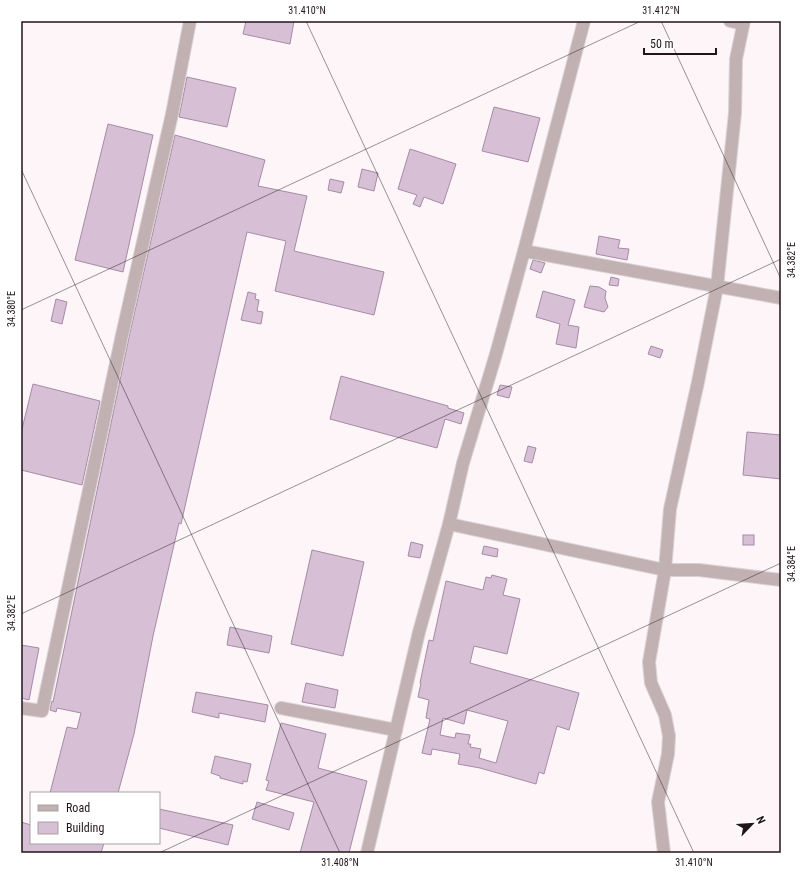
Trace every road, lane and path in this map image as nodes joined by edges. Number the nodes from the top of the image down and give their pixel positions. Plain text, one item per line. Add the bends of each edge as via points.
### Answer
1 (190, 21) edge
2 (584, 21) edge
3 (730, 21) edge
4 (743, 22) edge
5 (524, 251) junction
6 (717, 287) junction
7 (781, 298) edge
8 (449, 524) junction
9 (665, 570) junction
10 (781, 580) edge
11 (21, 708) edge
12 (281, 708) dead end
13 (396, 730) junction
14 (663, 849) edge
15 (367, 853) edge
16 (670, 853) edge

1 - 11 street via 42,711
2 - 5 street
3 - 4 street
4 - 6 street via 736,59 735,113
5 - 6 street
5 - 8 street via 463,463
6 - 7 street
6 - 9 street via 670,509
8 - 9 street
8 - 13 street via 419,632
9 - 10 street via 699,570
9 - 14 street via 649,662 651,683 665,715 669,736 658,802
12 - 13 street
13 - 15 street
14 - 16 street

